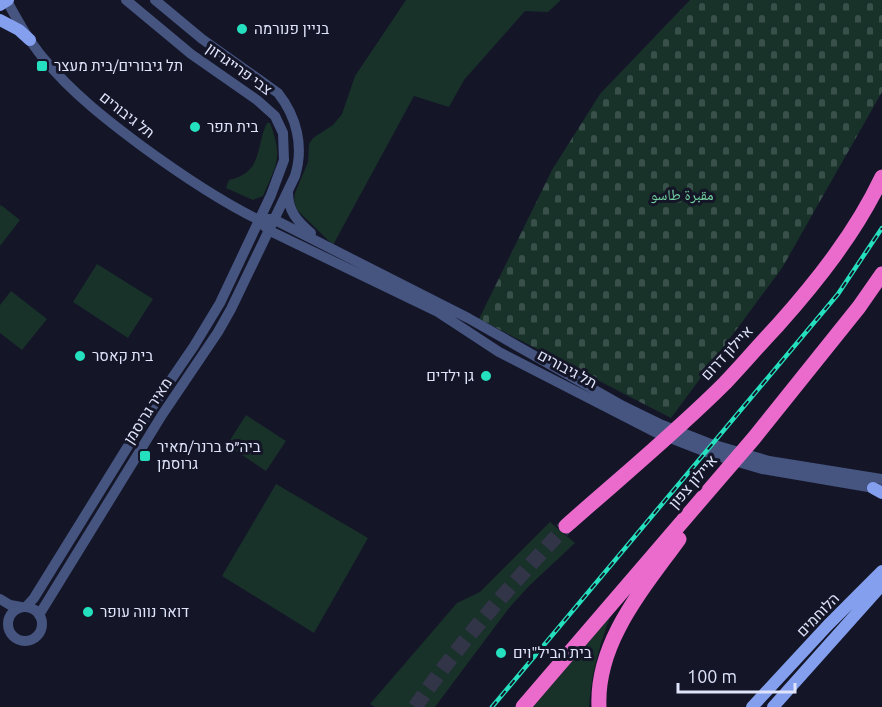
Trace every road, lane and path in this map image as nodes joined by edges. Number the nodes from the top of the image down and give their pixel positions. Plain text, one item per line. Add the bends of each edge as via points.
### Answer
1 (126, 0) edge
2 (155, 0) edge
3 (5, 2) edge
4 (0, 20) edge
5 (30, 40) junction
6 (882, 177) edge
7 (288, 190) junction
8 (273, 219) junction
9 (259, 220) junction
10 (268, 230) junction
11 (337, 250) junction
12 (882, 274) edge
13 (659, 429) junction
14 (740, 454) junction
15 (880, 487) edge
16 (566, 526) tunnel mouth
17 (882, 571) edge
18 (882, 585) edge
19 (0, 599) edge
20 (23, 607) junction
21 (0, 609) edge
22 (39, 615) junction
23 (8, 619) junction
24 (523, 707) edge
25 (599, 707) edge
26 (752, 707) edge
27 (773, 707) edge

1 - 9 street, צבי פרייגרזון via 275,116 283,133 284,160
2 - 7 street, צבי פרייגרזון via 267,84 287,104 299,154
3 - 5 street, תל גיבורים
4 - 5 main road
5 - 9 street, תל גיבורים via 67,84 112,124 184,176
6 - 16 highway, איילון דרום via 841,248 770,334 702,405
7 - 8 street, צבי פרייגרזון
7 - 11 street via 289,207 297,220
8 - 9 street, תל גיבורים
8 - 10 street, מאיר גרוסמן
8 - 11 street, תל גיבורים
9 - 10 street, תל גיבורים
9 - 20 street, מאיר גרוסמן via 208,325 34,598
10 - 13 street, תל גיבורים via 438,312 499,352
10 - 22 street, מאיר גרוסמן via 218,332
11 - 13 street, תל גיבורים via 468,318
12 - 14 highway, איילון צפון
13 - 15 street, תל גיבורים via 714,455
14 - 24 highway, איילון צפון
14 - 25 highway via 624,617 605,665
17 - 26 main road, הלוחמים
18 - 27 main road, הלוחמים
19 - 20 street
20 - 22 street
20 - 23 street
21 - 23 street
22 - 23 street via 39,633 26,640 12,635

